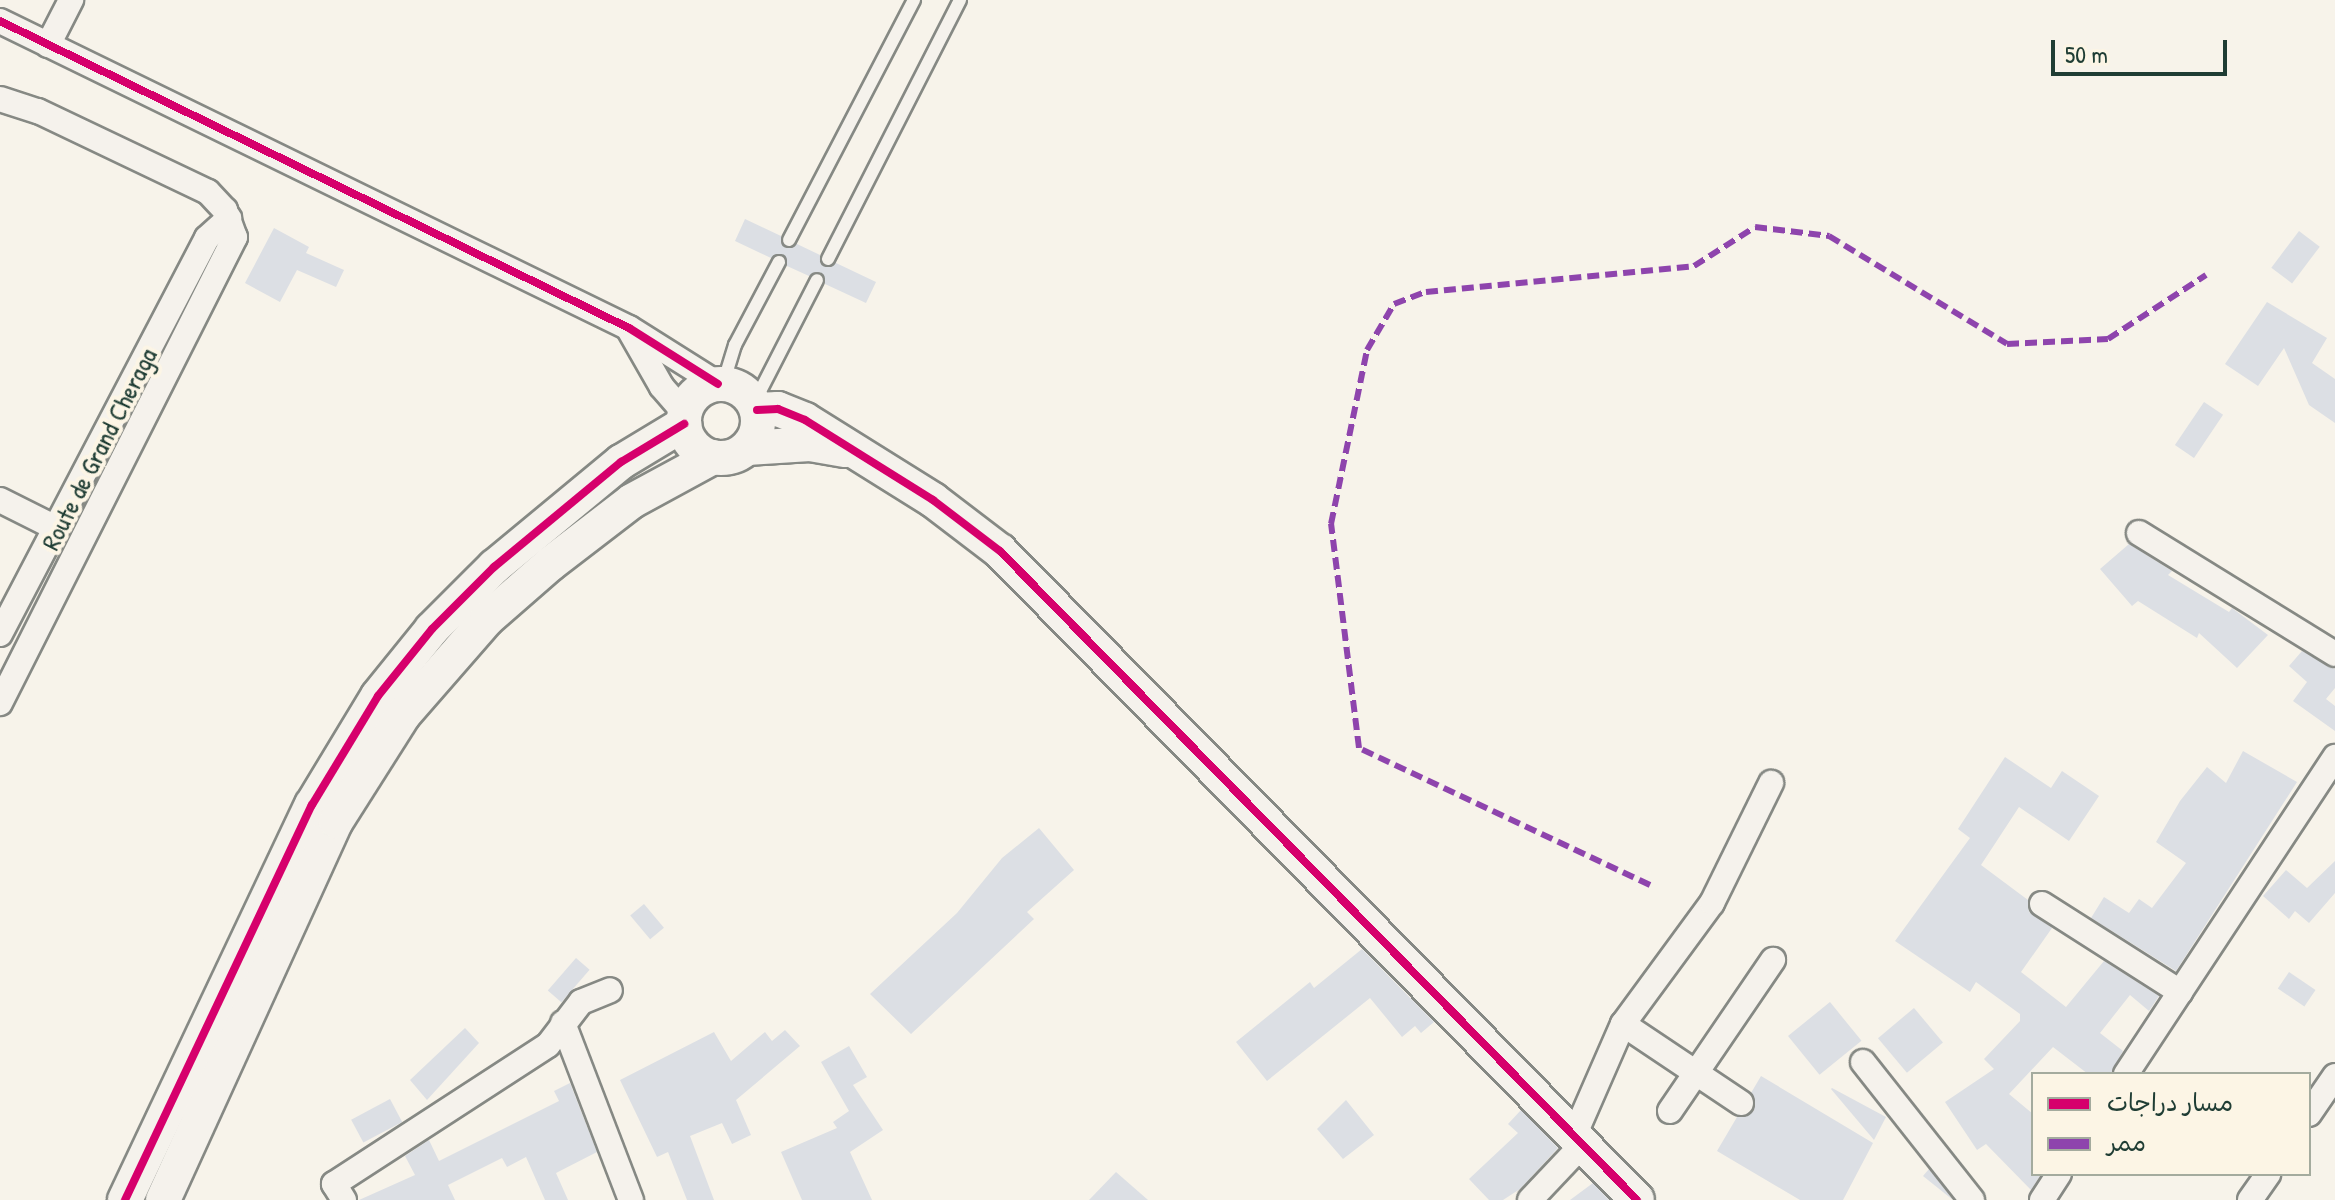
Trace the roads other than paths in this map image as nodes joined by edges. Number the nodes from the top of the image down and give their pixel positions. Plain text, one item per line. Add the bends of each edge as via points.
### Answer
1 (71, 0) edge
2 (914, 0) edge
3 (960, 0) edge
4 (0, 21) edge
5 (48, 45) junction
6 (1, 100) edge
7 (229, 218) junction
8 (789, 240) dead end
9 (828, 259) dead end
10 (779, 262) dead end
11 (817, 280) dead end
12 (629, 328) junction
13 (721, 384) junction
14 (755, 406) junction
15 (684, 418) junction
16 (747, 448) junction
17 (852, 451) junction
18 (713, 457) junction
19 (0, 500) edge
20 (56, 528) junction
21 (2139, 533) dead end
22 (0, 634) edge
23 (2335, 654) edge
24 (0, 703) edge
25 (2335, 757) edge
26 (1771, 783) dead end
27 (2042, 904) dead end
28 (1773, 960) dead end
29 (610, 990) dead end
30 (2180, 992) junction
31 (563, 1023) junction
32 (1623, 1024) junction
33 (1863, 1062) dead end
34 (1694, 1071) junction
35 (2127, 1072) edge
36 (2335, 1076) edge
37 (1741, 1103) dead end
38 (1670, 1111) dead end
39 (2311, 1111) edge
40 (1578, 1141) junction
41 (2058, 1176) edge
42 (2267, 1176) edge
43 (125, 1200) edge
44 (163, 1200) edge
45 (344, 1200) edge
46 (631, 1200) edge
47 (1530, 1200) edge
48 (1637, 1200) edge
49 (1972, 1200) edge
50 (2042, 1200) edge
51 (2250, 1200) edge

1 - 5 street
2 - 8 lane
3 - 9 lane
4 - 5 street
5 - 12 street
6 - 7 street via 208,192
7 - 20 street via 207,238
7 - 24 street, Route de Grand Cheraga via 233,244
10 - 13 lane via 735,345
11 - 14 lane
12 - 13 street
12 - 15 street
13 - 14 street via 745,392
13 - 15 street via 697,393
14 - 16 street via 758,427
14 - 17 street via 799,416
15 - 18 street via 697,449
15 - 43 street via 621,462 494,567 432,629 378,696 312,805
16 - 17 street via 810,444
16 - 18 street via 737,455
17 - 40 street via 933,500 1000,551
18 - 44 street via 632,501 550,564 487,619 404,714 336,821
19 - 20 street
20 - 22 street
21 - 23 street
25 - 30 street
26 - 32 street via 1712,903
27 - 30 street
28 - 34 street
29 - 31 street via 581,1002
30 - 35 street
31 - 45 street via 548,1045 334,1184
31 - 46 street
32 - 34 street
32 - 40 street
33 - 49 street
34 - 37 street
34 - 38 street
36 - 39 street
40 - 47 street
40 - 48 street
41 - 50 street
42 - 51 street

